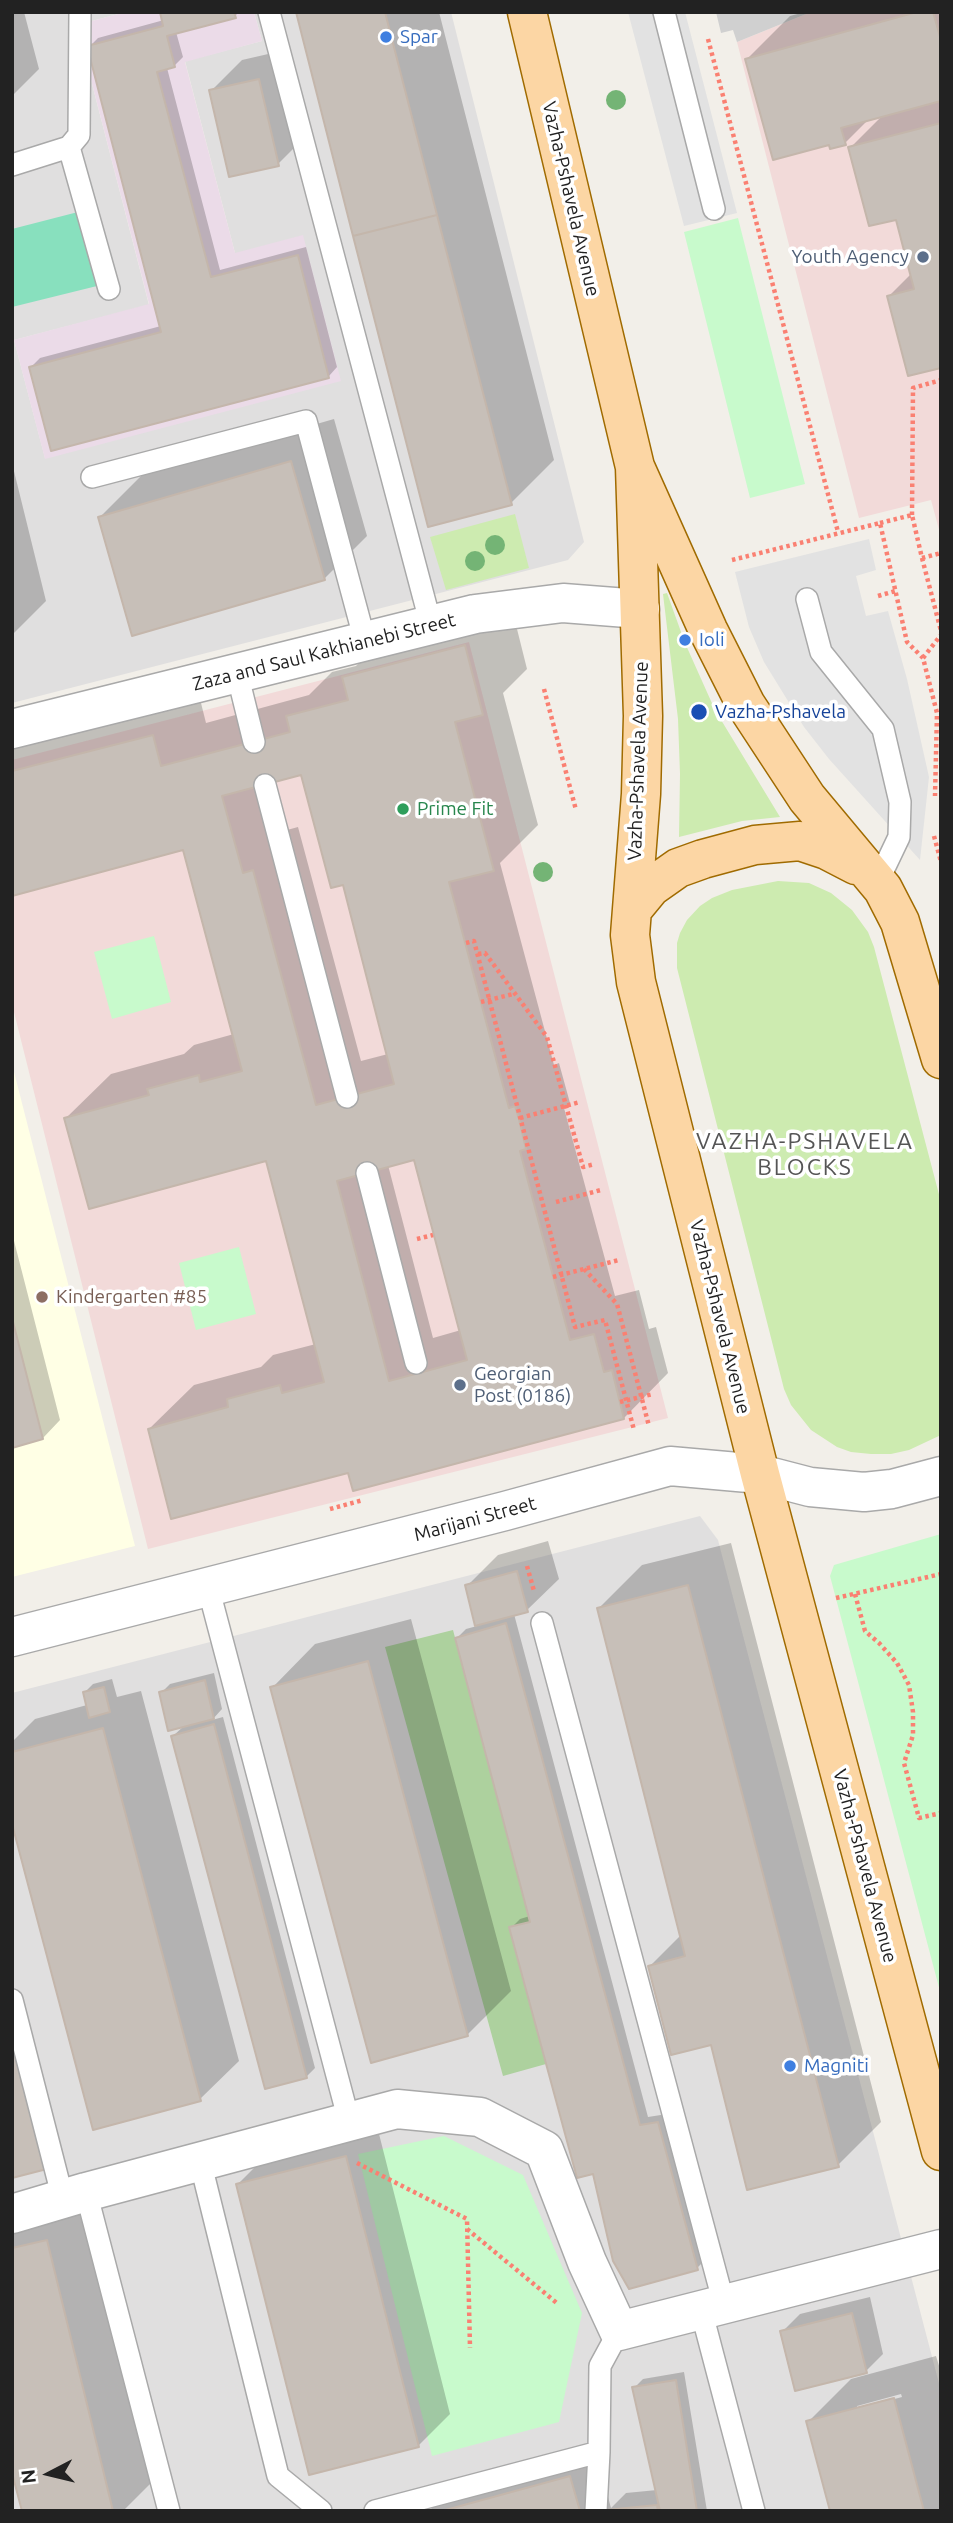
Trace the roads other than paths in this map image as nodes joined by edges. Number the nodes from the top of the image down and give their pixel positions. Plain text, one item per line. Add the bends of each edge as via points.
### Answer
1 (80, 12) edge
2 (269, 12) edge
3 (527, 12) edge
4 (664, 12) edge
5 (69, 148) junction
6 (12, 165) edge
7 (714, 209) dead end
8 (109, 289) dead end
9 (635, 467) junction
10 (92, 477) dead end
11 (807, 599) dead end
12 (640, 609) junction
13 (431, 625) junction
14 (365, 641) junction
15 (237, 673) junction
16 (12, 729) edge
17 (254, 742) dead end
18 (265, 785) dead end
19 (875, 878) junction
20 (632, 910) junction
21 (941, 1059) edge
22 (347, 1097) dead end
23 (367, 1173) dead end
24 (416, 1363) dead end
25 (761, 1474) junction
26 (941, 1476) edge
27 (208, 1587) junction
28 (542, 1623) dead end
29 (12, 1637) edge
30 (12, 2000) edge
31 (349, 2121) junction
32 (941, 2151) edge
33 (200, 2161) junction
34 (75, 2195) junction
35 (12, 2214) edge
36 (941, 2249) edge
37 (713, 2307) junction
38 (620, 2331) junction
39 (599, 2452) junction
40 (169, 2511) edge
41 (321, 2511) edge
42 (375, 2511) edge
43 (596, 2511) edge
44 (754, 2511) edge

1 - 5 lane via 79,135
2 - 13 lane
3 - 9 main road, Vazha-Pshavela Avenue
4 - 7 lane
5 - 6 lane
5 - 8 lane
9 - 12 main road, Vazha-Pshavela Avenue
9 - 19 main road, Vazha-Pshavela Avenue via 746,705 807,798
10 - 14 lane via 306,421
11 - 19 lane via 821,652 883,729 900,802 899,838
12 - 13 street, Zaza and Saul Kakhianebi Street via 564,603 475,614
12 - 20 main road, Vazha-Pshavela Avenue via 641,794
13 - 14 street, Zaza and Saul Kakhianebi Street
14 - 15 street, Zaza and Saul Kakhianebi Street
15 - 16 street, Zaza and Saul Kakhianebi Street
15 - 17 lane
18 - 22 lane
19 - 20 main road via 812,844 772,842 678,868 651,887
19 - 21 main road, Vazha-Pshavela Avenue via 900,922
20 - 25 main road, Vazha-Pshavela Avenue via 630,935 643,1016
23 - 24 lane
25 - 26 street, Marijani Street via 810,1487 864,1492
25 - 27 street, Marijani Street via 670,1466
25 - 32 main road, Vazha-Pshavela Avenue
27 - 29 street, Marijani Street
27 - 31 lane
28 - 37 lane
30 - 34 lane
31 - 33 street
31 - 38 street via 397,2109 480,2118 544,2150 587,2262
33 - 34 street
33 - 41 lane via 278,2476
34 - 35 street
34 - 40 lane
36 - 37 street
37 - 38 street
37 - 44 lane
38 - 39 lane via 600,2366
39 - 42 lane
39 - 43 lane

